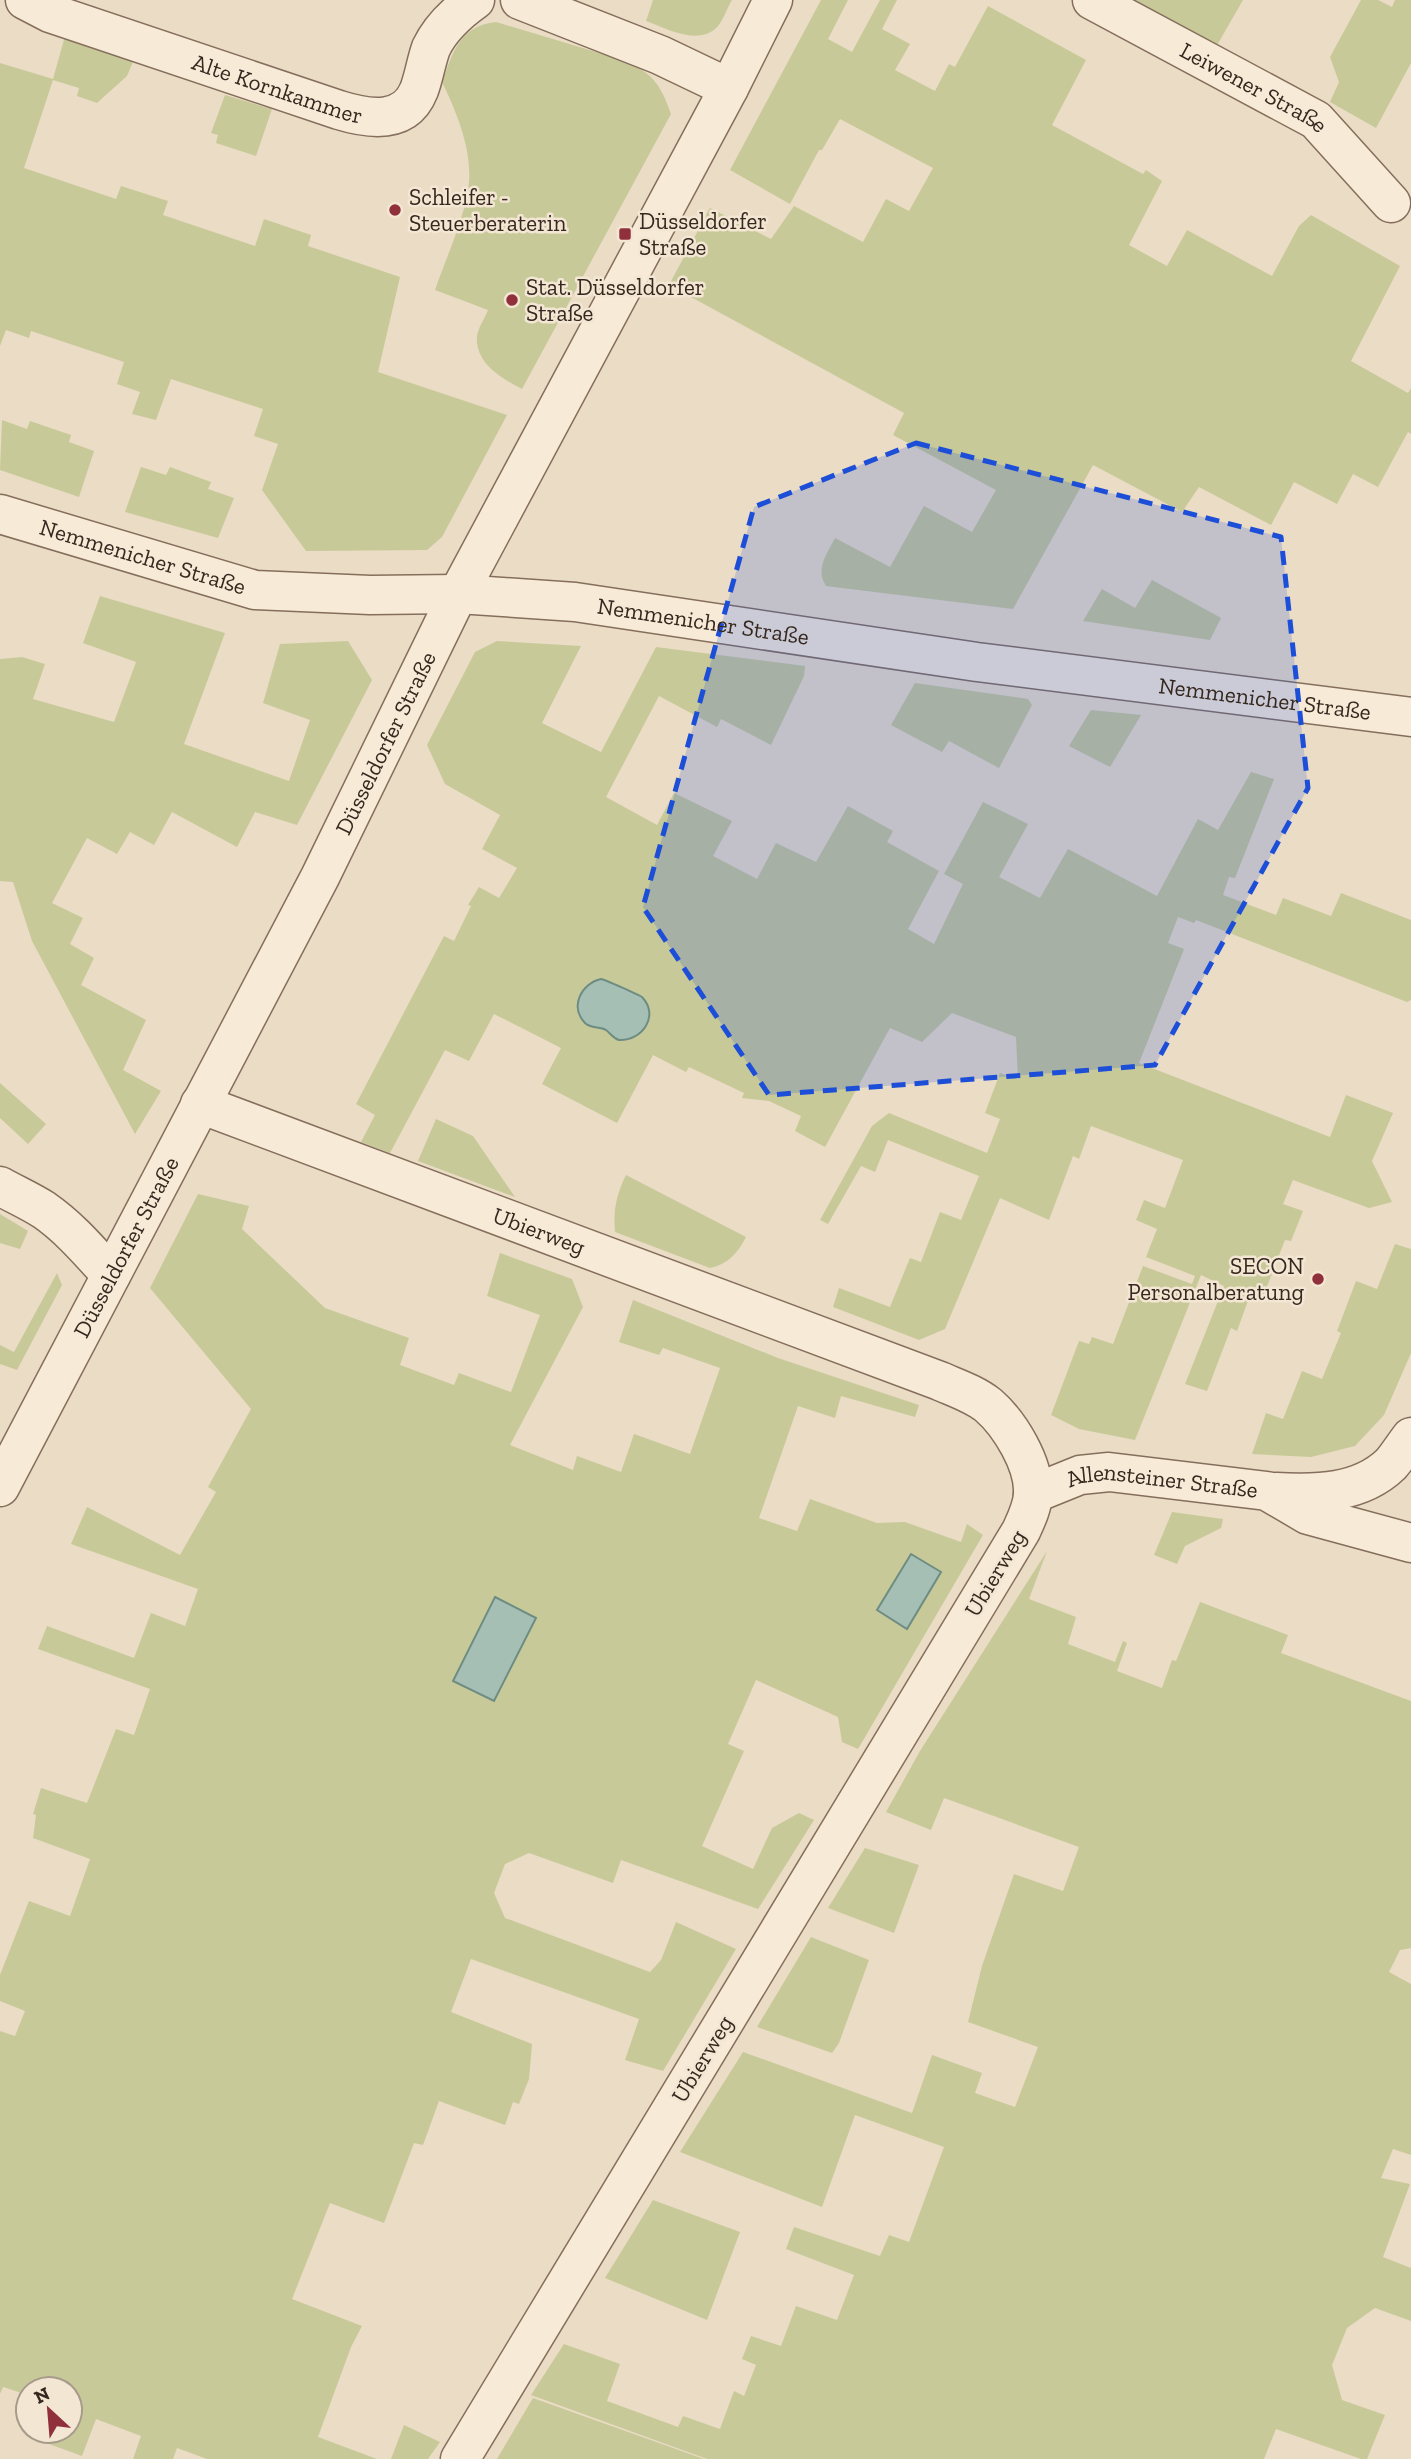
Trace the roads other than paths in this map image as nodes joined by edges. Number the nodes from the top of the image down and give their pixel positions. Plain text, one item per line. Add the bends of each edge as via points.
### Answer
1 (25, 0) edge
2 (475, 0) edge
3 (520, 0) edge
4 (773, 0) edge
5 (1093, 0) edge
6 (729, 88) junction
7 (1391, 203) dead end
8 (0, 514) edge
9 (458, 594) junction
10 (1411, 718) edge
11 (200, 1104) junction
12 (0, 1186) edge
13 (111, 1275) junction
14 (1411, 1437) edge
15 (0, 1487) edge
16 (1266, 1491) junction
17 (1033, 1494) junction
18 (1411, 1543) edge
19 (460, 2459) edge

1 - 2 street, Alte Kornkammer via 76,22 373,118 397,114 414,101 439,35
3 - 6 street via 660,55
4 - 6 street, Düsseldorfer Straße
5 - 7 street, Leiwener Straße via 1316,120
6 - 9 street, Düsseldorfer Straße
8 - 9 street, Nemmenicher Straße via 255,590
9 - 10 street, Nemmenicher Straße via 575,602 977,662
9 - 11 street, Düsseldorfer Straße via 320,877
11 - 13 street, Düsseldorfer Straße
11 - 17 street, Ubierweg via 967,1393 988,1406 1014,1436
12 - 13 street via 43,1209
13 - 15 street, Düsseldorfer Straße
14 - 16 street via 1390,1464 1367,1481 1336,1492
16 - 17 street, Allensteiner Straße via 1109,1472 1080,1475
16 - 18 street, Allensteiner Straße via 1308,1515
17 - 19 street, Ubierweg via 1021,1531

